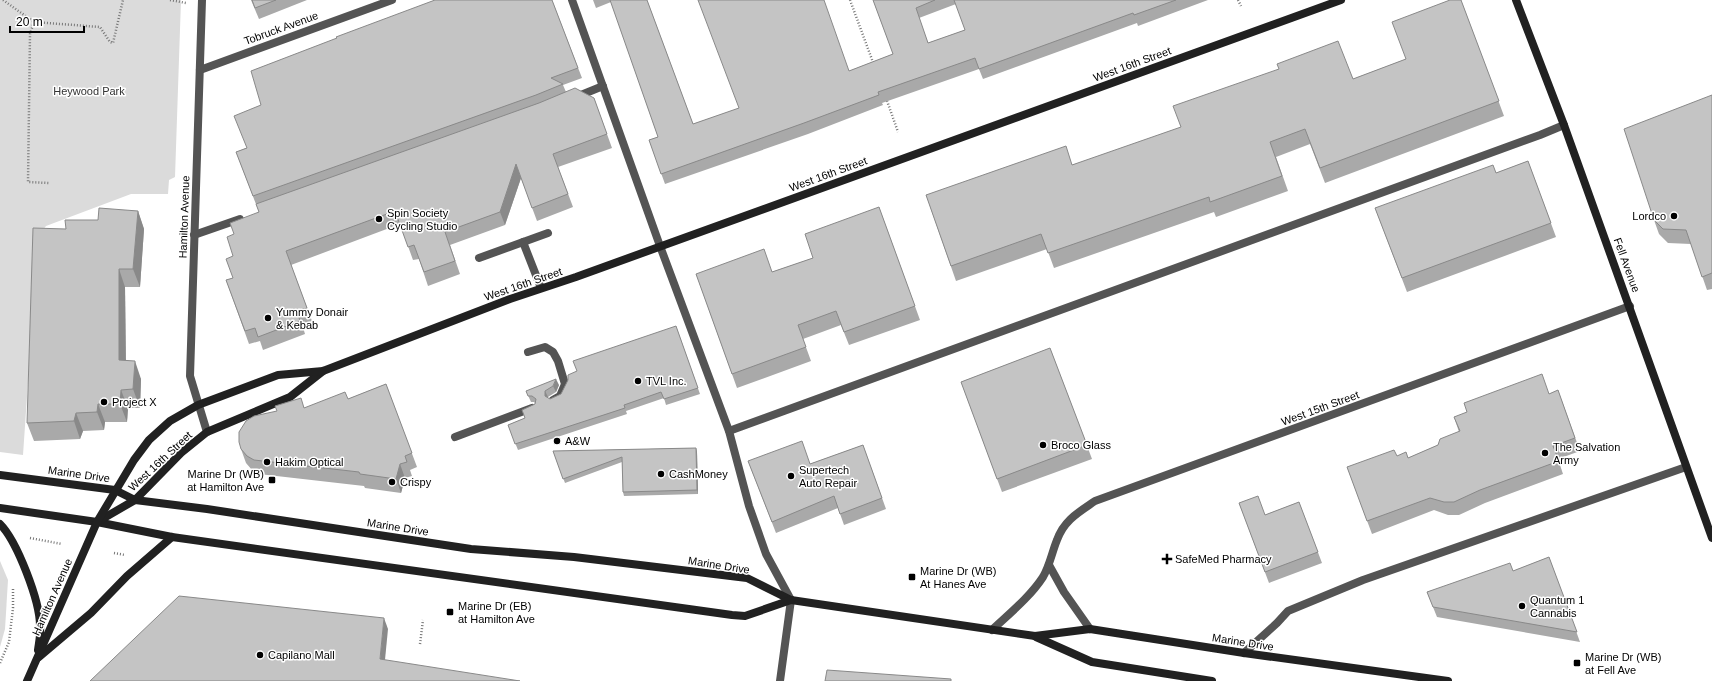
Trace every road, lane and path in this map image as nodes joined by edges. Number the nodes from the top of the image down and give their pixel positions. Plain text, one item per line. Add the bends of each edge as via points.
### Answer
1 (2, 0) edge
2 (123, 0) edge
3 (202, 0) edge
4 (392, 0) edge
5 (572, 0) edge
6 (850, 0) edge
7 (1238, 0) edge
8 (1341, 0) edge
9 (1516, 0) edge
10 (1241, 6) dead end
11 (34, 22) junction
12 (200, 70) junction
13 (876, 70) edge
14 (603, 86) junction
15 (884, 92) edge
16 (569, 100) edge
17 (1564, 125) junction
18 (898, 132) dead end
19 (49, 183) dead end
20 (247, 217) edge
21 (548, 233) dead end
22 (194, 235) junction
23 (523, 242) junction
24 (660, 246) junction
25 (479, 258) dead end
26 (541, 288) junction
27 (1630, 306) junction
28 (528, 352) dead end
29 (323, 370) junction
30 (552, 400) edge
31 (198, 405) junction
32 (533, 407) edge
33 (729, 431) junction
34 (207, 432) junction
35 (455, 437) dead end
36 (1686, 467) junction
37 (0, 475) edge
38 (115, 490) junction
39 (135, 500) junction
40 (0, 508) edge
41 (97, 522) junction
42 (0, 524) edge
43 (23, 537) dead end
44 (172, 537) junction
45 (1712, 538) edge
46 (62, 544) dead end
47 (1049, 565) junction
48 (14, 582) dead end
49 (791, 600) junction
50 (423, 620) dead end
51 (1090, 629) junction
52 (992, 630) junction
53 (1035, 636) junction
54 (420, 644) dead end
55 (1244, 653) junction
56 (37, 659) junction
57 (0, 663) edge
58 (27, 681) edge
59 (780, 681) edge
60 (1212, 681) edge
61 (1448, 681) edge

1 - 11 path
2 - 11 path via 113,43 100,28
3 - 12 street, Hamilton Avenue
4 - 12 street, Tobruck Avenue
5 - 14 street
6 - 13 path
7 - 10 path
8 - 24 main road, West 16th Street
9 - 17 main road, Fell Avenue
11 - 19 path via 30,34 28,182
12 - 22 street, Hamilton Avenue
14 - 16 street
14 - 24 street
15 - 18 path
17 - 27 main road, Fell Avenue
17 - 33 street
20 - 22 street
21 - 23 street
22 - 31 street, Hamilton Avenue via 190,376
23 - 25 street
23 - 26 street
24 - 26 main road, West 16th Street
24 - 33 street
26 - 29 main road, West 16th Street
27 - 36 main road, Fell Avenue
27 - 47 street, West 15th Street via 1095,501 1072,517 1057,538
28 - 30 street via 545,347 553,352 558,361 565,384 560,396
29 - 31 main road, West 16th Street via 278,375
29 - 34 main road, West 16th Street via 290,397
31 - 34 street, Hamilton Avenue
31 - 38 main road, West 16th Street via 170,421 149,440
32 - 35 street
33 - 49 street via 749,506 766,554
34 - 39 main road, West 16th Street via 181,453
36 - 45 main road, Fell Avenue
36 - 55 street via 1363,580 1288,611
37 - 38 main road, Marine Drive
38 - 39 main road, Marine Drive
38 - 41 main road, West 16th Street
39 - 41 main road, West 16th Street
39 - 49 main road, Marine Drive via 471,549 574,557 746,578
40 - 41 main road, Marine Drive
41 - 44 main road, Marine Drive
41 - 56 main road, Hamilton Avenue
42 - 56 main road via 16,549 31,584 40,625
43 - 46 path
44 - 49 main road, Marine Drive via 732,615 745,616
44 - 56 main road via 127,576 91,613
47 - 51 street
47 - 52 street, West 15th Street via 1034,588
48 - 57 path via 9,642
49 - 52 main road, Marine Drive
49 - 59 street
50 - 54 path
51 - 53 main road, Marine Drive
51 - 55 main road, Marine Drive
52 - 53 main road, Marine Drive
53 - 60 main road, Marine Drive via 1092,662
55 - 61 main road, Marine Drive
56 - 58 main road, Hamilton Avenue

